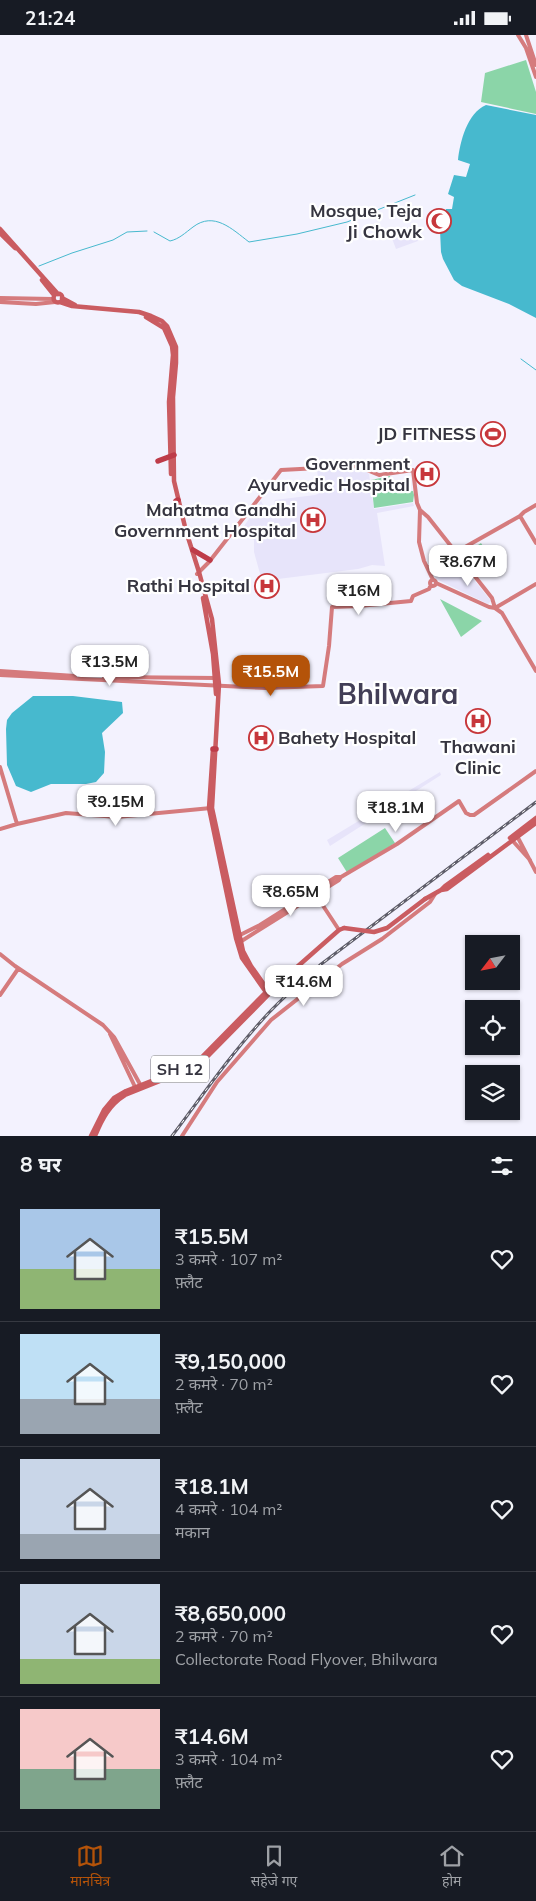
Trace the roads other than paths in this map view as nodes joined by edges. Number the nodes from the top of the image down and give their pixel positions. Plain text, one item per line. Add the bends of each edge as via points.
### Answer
1 (518, 35) edge
2 (526, 35) edge
3 (536, 65) edge
4 (536, 77) edge
5 (0, 229) edge
6 (0, 233) edge
7 (16, 248) junction
8 (0, 298) edge
9 (57, 298) junction
10 (0, 303) edge
11 (172, 455) junction
12 (158, 461) dead end
13 (177, 501) junction
14 (536, 505) edge
15 (420, 510) junction
16 (520, 516) junction
17 (536, 543) edge
18 (192, 550) junction
19 (455, 552) junction
20 (210, 560) junction
21 (428, 568) junction
22 (198, 573) junction
23 (433, 583) junction
24 (536, 584) edge
25 (495, 608) junction
26 (536, 671) edge
27 (0, 673) edge
28 (217, 678) junction
29 (218, 684) junction
30 (0, 767) edge
31 (536, 771) edge
32 (210, 808) junction
33 (536, 818) edge
34 (536, 823) edge
35 (17, 824) junction
36 (0, 829) edge
37 (517, 835) junction
38 (511, 839) junction
39 (530, 860) junction
40 (536, 872) edge
41 (341, 877) junction
42 (435, 894) junction
43 (316, 895) junction
44 (339, 930) junction
45 (239, 939) junction
46 (0, 954) edge
47 (18, 969) junction
48 (270, 991) junction
49 (0, 995) edge
50 (138, 1087) junction
51 (91, 1136) edge
52 (95, 1136) edge
53 (182, 1136) edge

1 - 4 street
2 - 3 street
5 - 7 main road
6 - 7 main road
7 - 9 main road
8 - 9 street
9 - 10 street via 36,304
9 - 11 main road via 75,305 142,313 162,321 176,347
11 - 12 highway
11 - 13 main road
13 - 18 main road
13 - 22 main road via 184,534
14 - 16 street
15 - 19 street
15 - 20 street via 413,470 379,475 356,466 281,470
15 - 21 street via 419,542
16 - 17 street
16 - 19 street
18 - 20 highway
18 - 22 main road
19 - 21 street
19 - 25 street via 492,598
20 - 22 street
21 - 23 street
22 - 28 main road via 212,619
23 - 25 street
23 - 29 street via 429,589 413,596 411,601 332,607 323,686 266,688
24 - 25 street
25 - 26 street via 502,613
27 - 28 street
27 - 29 street
28 - 29 main road
29 - 32 main road
30 - 35 street
31 - 41 street via 474,815 466,813 459,801 397,844
32 - 35 street via 117,817 66,813
32 - 45 main road
33 - 37 main road
34 - 37 main road
35 - 36 street
37 - 38 main road
37 - 39 street
38 - 39 street
38 - 42 main road via 447,889
39 - 40 street
41 - 43 street
41 - 45 street via 336,877
42 - 44 main road, bridge via 380,931
42 - 53 street via 430,902 382,939 342,964 272,1019 217,1082
43 - 44 street
43 - 45 street
44 - 48 main road
45 - 48 main road via 246,958
46 - 47 street
47 - 49 street
47 - 50 street via 103,1025 110,1032
48 - 50 main road, SH 12 via 204,1060 186,1071
50 - 51 main road, SH 12 via 110,1101
50 - 52 main road, SH 12 via 111,1106

